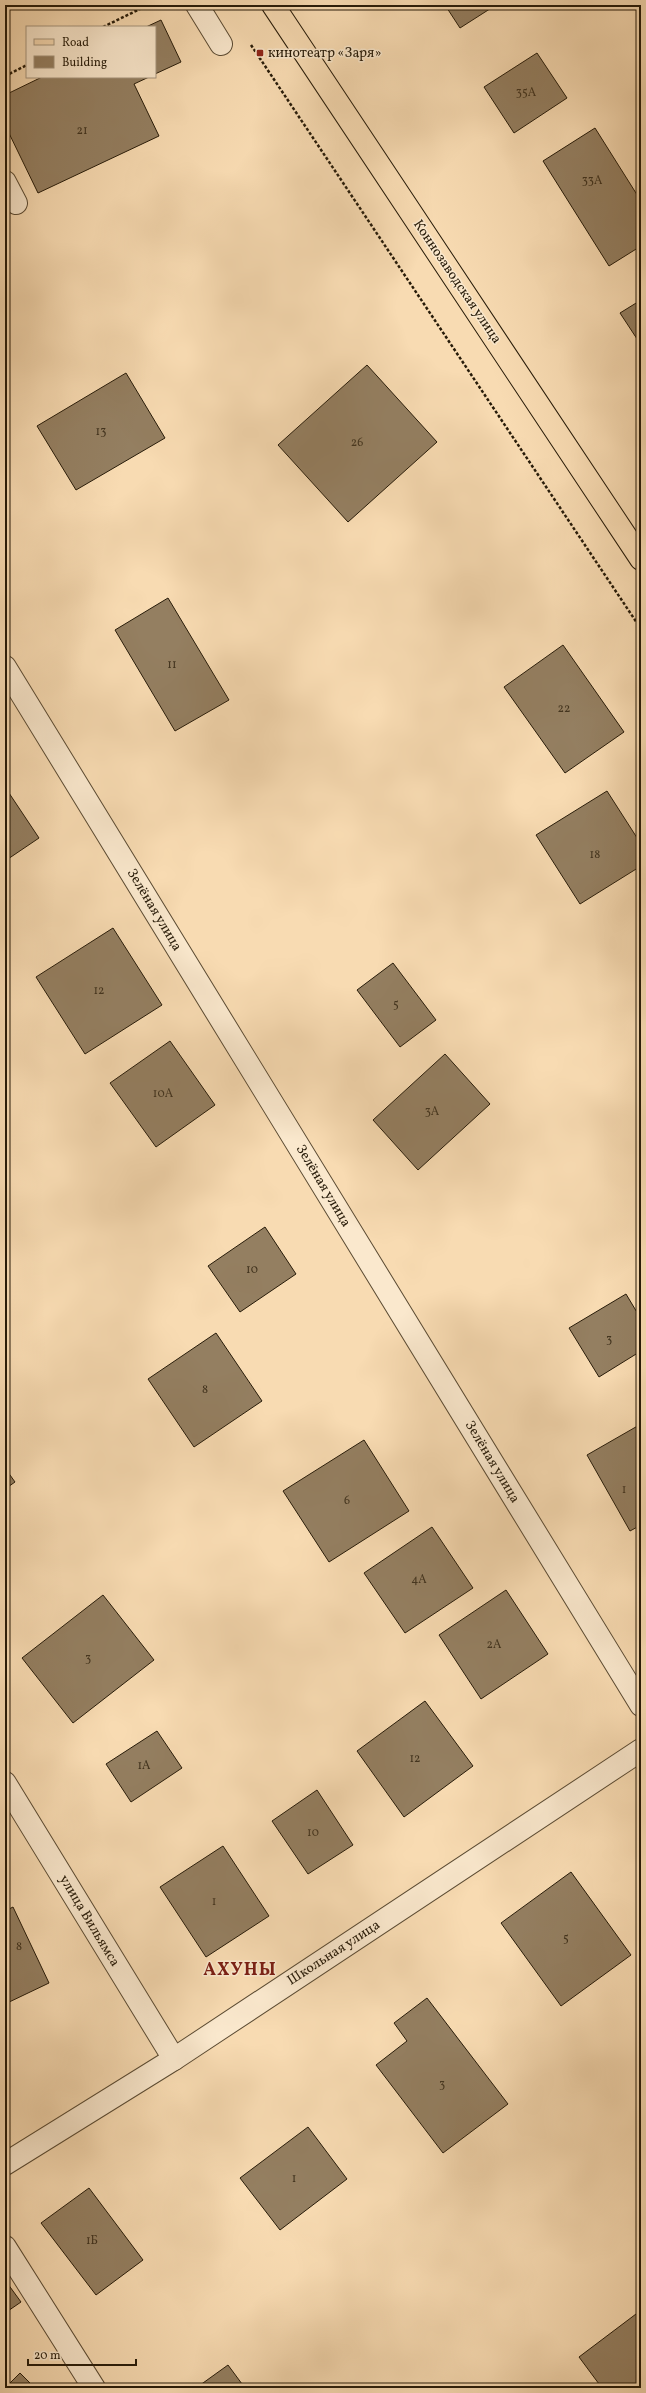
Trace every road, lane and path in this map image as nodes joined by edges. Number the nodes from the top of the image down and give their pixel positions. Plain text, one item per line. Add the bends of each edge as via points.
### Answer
1 (148, 5) edge
2 (197, 5) edge
3 (273, 5) edge
4 (105, 26) edge
5 (246, 38) dead end
6 (221, 44) dead end
7 (26, 66) edge
8 (5, 76) edge
9 (5, 182) edge
10 (16, 203) dead end
11 (641, 559) edge
12 (641, 629) edge
13 (5, 667) edge
14 (641, 1705) edge
15 (641, 1750) edge
16 (5, 1782) edge
17 (174, 2059) junction
18 (5, 2164) edge
19 (5, 2247) edge
20 (94, 2388) edge

1 - 4 path
2 - 6 street
3 - 11 main road, Коннозаводская улица
5 - 12 path
7 - 8 path
9 - 10 street
13 - 14 street, Зелёная улица
15 - 17 street, Школьная улица
16 - 17 street, улица Вильямса
17 - 18 street, Школьная улица
19 - 20 street

